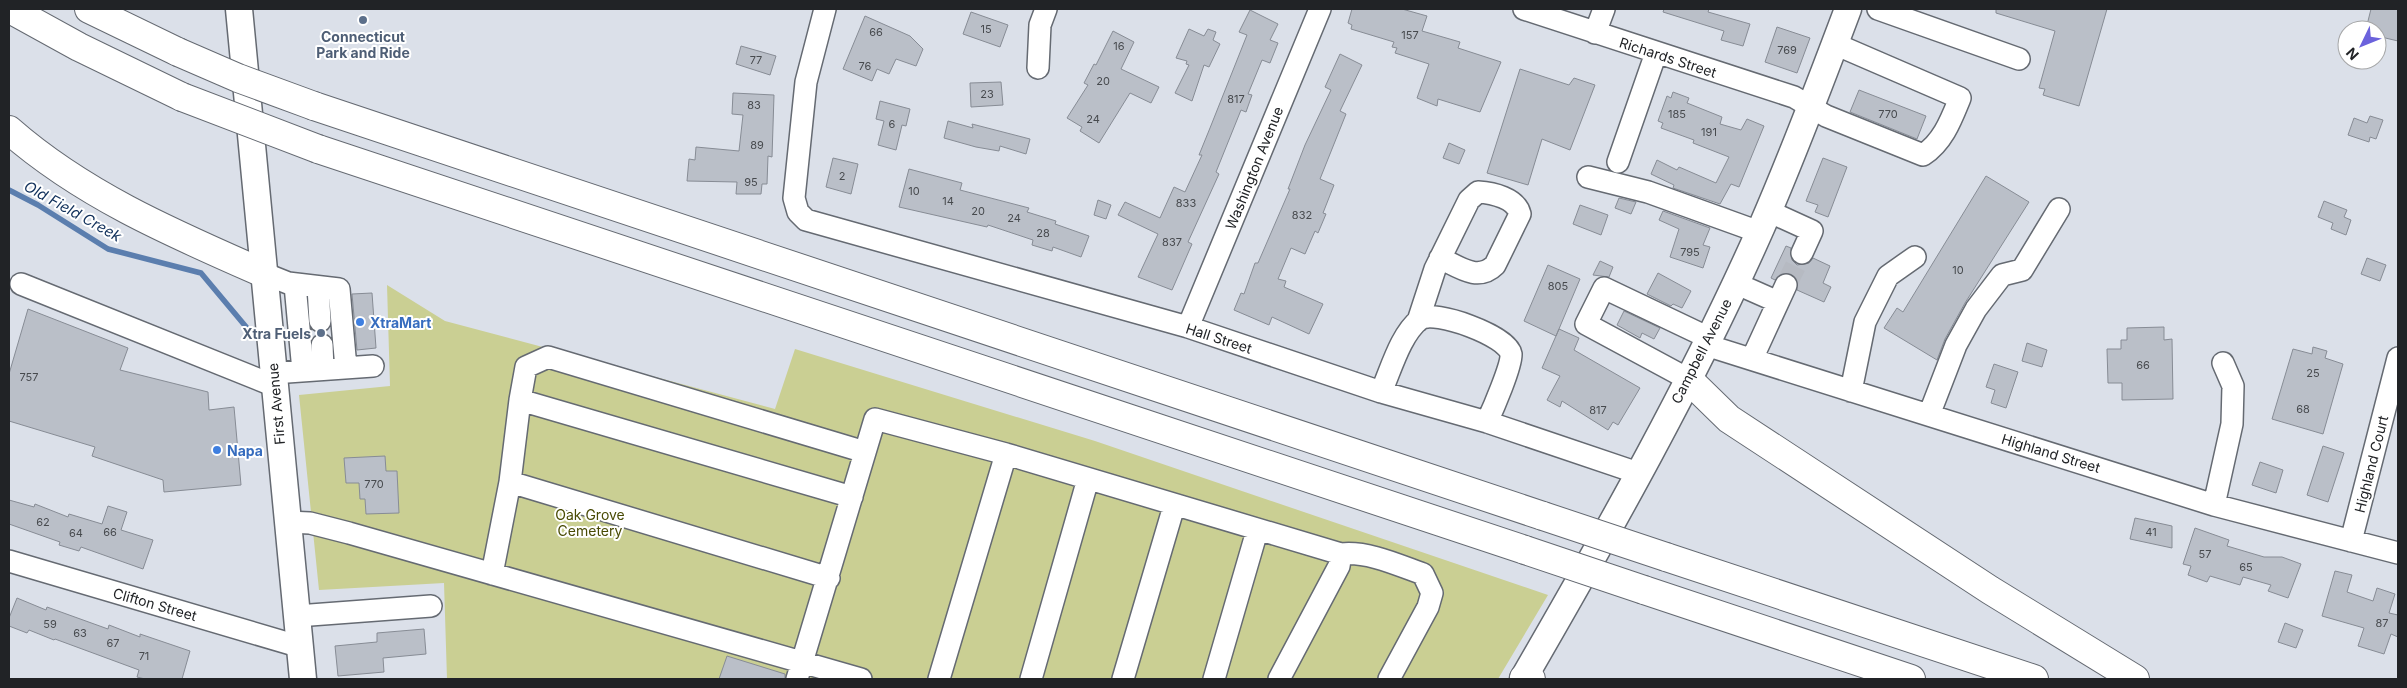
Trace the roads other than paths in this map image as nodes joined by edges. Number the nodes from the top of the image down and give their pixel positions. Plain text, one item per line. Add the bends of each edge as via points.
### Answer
1 (10, 9) edge
2 (89, 9) edge
3 (239, 9) edge
4 (825, 9) edge
5 (1046, 9) edge
6 (1320, 9) edge
7 (1524, 9) edge
8 (1604, 9) edge
9 (1848, 9) edge
10 (1878, 9) edge
11 (1595, 33) junction
12 (1835, 44) junction
13 (1656, 53) junction
14 (2020, 60) dead end
15 (1038, 68) dead end
16 (1811, 106) junction
17 (9, 130) edge
18 (1618, 162) dead end
19 (1588, 177) dead end
20 (2059, 209) dead end
21 (1763, 222) junction
22 (1802, 253) tunnel mouth
23 (1916, 257) dead end
24 (1440, 258) dead end
25 (263, 273) junction
26 (1735, 283) junction
27 (21, 284) dead end
28 (295, 284) junction
29 (318, 287) junction
30 (320, 321) dead end
31 (1418, 321) junction
32 (1188, 327) junction
33 (1707, 342) junction
34 (322, 345) dead end
35 (2398, 358) edge
36 (1752, 359) junction
37 (2224, 363) dead end
38 (373, 366) dead end
39 (346, 368) junction
40 (313, 370) junction
41 (274, 379) junction
42 (1688, 379) junction
43 (1851, 390) junction
44 (1381, 392) junction
45 (520, 400) junction
46 (1929, 415) junction
47 (1488, 422) junction
48 (865, 452) junction
49 (1006, 454) junction
50 (1638, 473) junction
51 (1088, 479) junction
52 (510, 482) junction
53 (852, 497) junction
54 (2214, 505) junction
55 (1174, 506) junction
56 (287, 522) junction
57 (1258, 530) junction
58 (2351, 541) junction
59 (2398, 553) edge
60 (1341, 554) junction
61 (9, 561) edge
62 (492, 574) junction
63 (829, 578) junction
64 (431, 606) dead end
65 (297, 616) junction
66 (301, 647) junction
67 (800, 671) edge
68 (303, 679) edge
69 (861, 679) edge
70 (940, 679) edge
71 (1031, 679) edge
72 (1123, 679) edge
73 (1214, 679) edge
74 (1278, 679) edge
75 (1389, 679) edge
76 (1526, 679) edge
77 (1911, 679) edge
78 (2034, 679) edge
79 (2135, 679) edge

1 - 77 highway, bridge via 182,97 247,124
2 - 78 highway, bridge via 238,78 314,106
3 - 25 main road, First Avenue
4 - 32 street, Hall Street via 806,82 794,198 798,212 814,223
5 - 15 street via 1040,25
6 - 32 street, Washington Avenue
7 - 11 street, Richards Street
8 - 11 street
9 - 12 main road, Campbell Avenue
10 - 14 street
11 - 13 street, Richards Street
12 - 16 main road, Campbell Avenue
12 - 16 street, Richards Street via 1960,98 1946,131 1933,148 1922,155 1826,116
13 - 16 street, Richards Street
13 - 18 street
16 - 21 main road, Campbell Avenue
17 - 25 highway via 65,174 94,191 150,222
19 - 21 street
20 - 46 street via 2022,270 2002,275 1976,309 1956,345
21 - 22 street via 1812,231
21 - 26 main road, Campbell Avenue
23 - 43 street via 1888,276 1865,322
24 - 31 street
25 - 28 street
25 - 41 main road, First Avenue
26 - 33 main road, Campbell Avenue
26 - 36 street via 1782,294
27 - 41 street
28 - 29 street
28 - 40 street
29 - 30 street
29 - 39 street via 339,289
31 - 44 street via 1404,340
31 - 47 street via 1438,316 1486,333 1509,348 1510,362
32 - 44 street, Hall Street
33 - 36 street, Highland Street
33 - 42 main road, Campbell Avenue
33 - 42 street, Highland Street via 1604,288 1586,324
34 - 40 street
35 - 58 street, Highland Court
36 - 43 street, Highland Street
37 - 54 street via 2234,386 2232,424
38 - 39 street
39 - 40 street
40 - 41 street
41 - 56 main road, First Avenue
42 - 50 main road, Campbell Avenue
42 - 79 highway via 1729,419 1990,590
43 - 46 street, Highland Street
44 - 47 street, Hall Street
45 - 48 street via 526,367 548,357
45 - 52 street
45 - 53 street
46 - 54 street, Highland Street
47 - 50 street, Hall Street
48 - 49 street via 876,420
48 - 53 street
49 - 51 street
49 - 70 street
50 - 76 main road, Campbell Avenue
51 - 55 street
51 - 71 street
52 - 62 street
52 - 63 street
53 - 63 street
54 - 58 street, Highland Street
55 - 57 street
55 - 72 street
56 - 62 street via 310,523 342,531
56 - 65 main road, First Avenue
57 - 60 street
57 - 73 street
58 - 59 street, Highland Street
60 - 74 street via 1339,566
60 - 75 street via 1382,560 1423,574 1432,593 1428,607
61 - 66 street, Clifton Street
62 - 67 street
63 - 67 street
64 - 65 street
65 - 66 main road, First Avenue
66 - 68 main road, First Avenue
67 - 69 street

